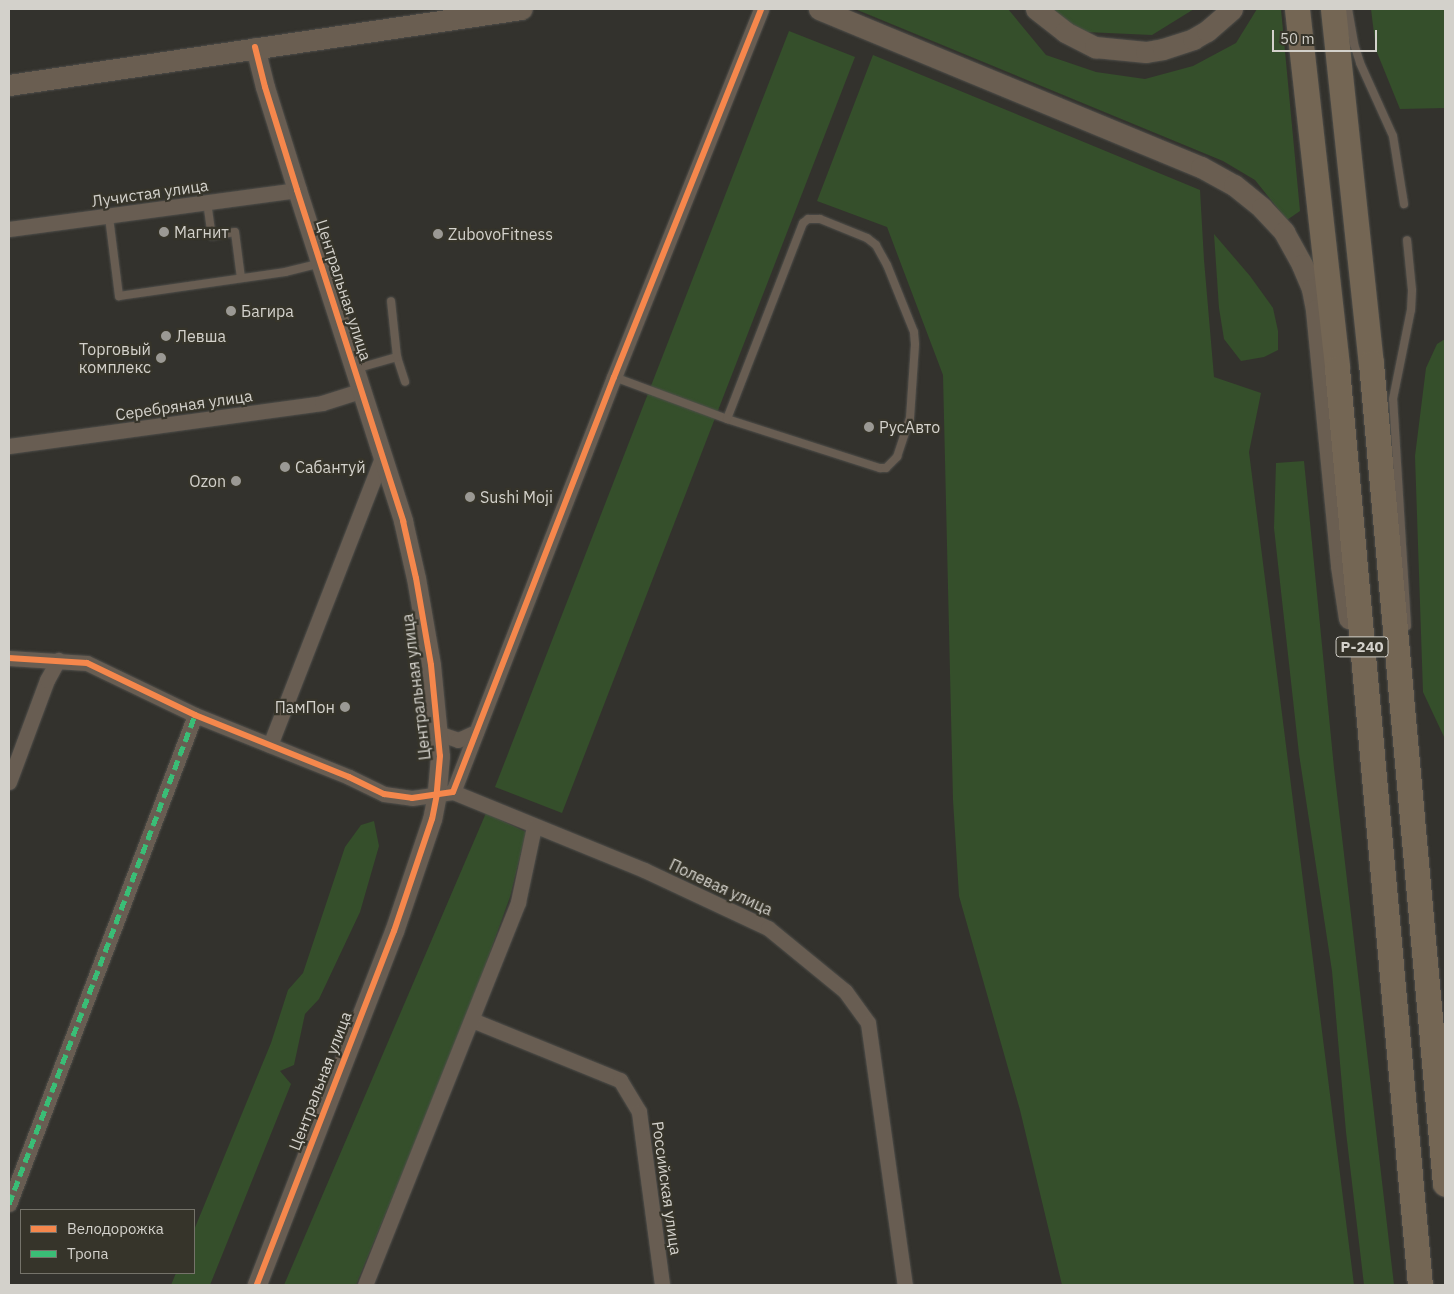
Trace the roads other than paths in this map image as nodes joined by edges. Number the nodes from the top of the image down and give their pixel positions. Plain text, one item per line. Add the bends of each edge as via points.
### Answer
1 (521, 9) edge
2 (762, 9) edge
3 (818, 9) edge
4 (1036, 9) edge
5 (1232, 9) edge
6 (1298, 9) edge
7 (1333, 9) edge
8 (1348, 9) edge
9 (255, 47) junction
10 (9, 85) edge
11 (297, 190) junction
12 (207, 202) junction
13 (1404, 204) dead end
14 (109, 217) junction
15 (9, 229) edge
16 (1407, 240) dead end
17 (320, 263) junction
18 (241, 278) junction
19 (391, 301) dead end
20 (397, 357) junction
21 (355, 369) junction
22 (614, 377) junction
23 (405, 382) dead end
24 (362, 390) junction
25 (728, 419) junction
26 (9, 446) edge
27 (383, 455) junction
28 (1407, 634) dead end
29 (9, 658) edge
30 (58, 660) junction
31 (1407, 664) dead end
32 (195, 715) junction
33 (476, 732) junction
34 (438, 733) junction
35 (270, 745) junction
36 (1372, 751) junction
37 (1409, 781) junction
38 (9, 782) edge
39 (445, 793) junction
40 (534, 827) junction
41 (472, 1020) junction
42 (1445, 1184) edge
43 (9, 1204) edge
44 (257, 1285) edge
45 (365, 1285) edge
46 (662, 1285) edge
47 (905, 1285) edge
48 (1420, 1285) edge

1 - 9 main road
2 - 22 street
3 - 36 main road via 1201,167 1234,185 1284,232 1312,289 1316,310 1340,566
4 - 5 main road via 1065,32 1095,47 1146,52 1192,39 1207,31
6 - 36 highway, Р-240 via 1337,368
7 - 37 highway, Р-240 via 1371,363
8 - 13 lane via 1357,53 1393,136
9 - 10 main road
9 - 11 street, Центральная улица
11 - 12 street, Лучистая улица
11 - 17 street, Центральная улица
12 - 14 street, Лучистая улица
12 - 18 lane via 212,236 236,232
14 - 15 street, Лучистая улица
14 - 18 lane via 119,296
16 - 28 lane via 1411,310 1393,399
17 - 18 lane
17 - 21 street, Центральная улица
19 - 20 lane
20 - 21 lane
20 - 23 lane
21 - 24 street, Центральная улица
22 - 25 lane
22 - 33 street
24 - 26 street, Серебряная улица via 322,403
24 - 27 street, Центральная улица
25 - 25 lane via 802,224 808,219 820,219 876,244 914,332 910,418 898,457 892,464 880,468
27 - 34 street, Центральная улица via 416,578 431,665
27 - 35 street
29 - 30 street
30 - 32 street via 87,664
30 - 38 street via 47,680
31 - 37 lane
32 - 35 street
32 - 43 street
33 - 34 street via 458,740
33 - 39 street
34 - 39 street, Центральная улица
35 - 39 street via 384,794 412,798
36 - 48 highway, Р-240
37 - 42 highway, Р-240
39 - 40 street, Полевая улица
39 - 44 street, Центральная улица via 432,818 394,931
40 - 41 street via 518,902
40 - 47 street, Полевая улица via 644,870 768,928 845,991 868,1023
41 - 45 street
41 - 46 street, Российская улица via 620,1080 639,1112

